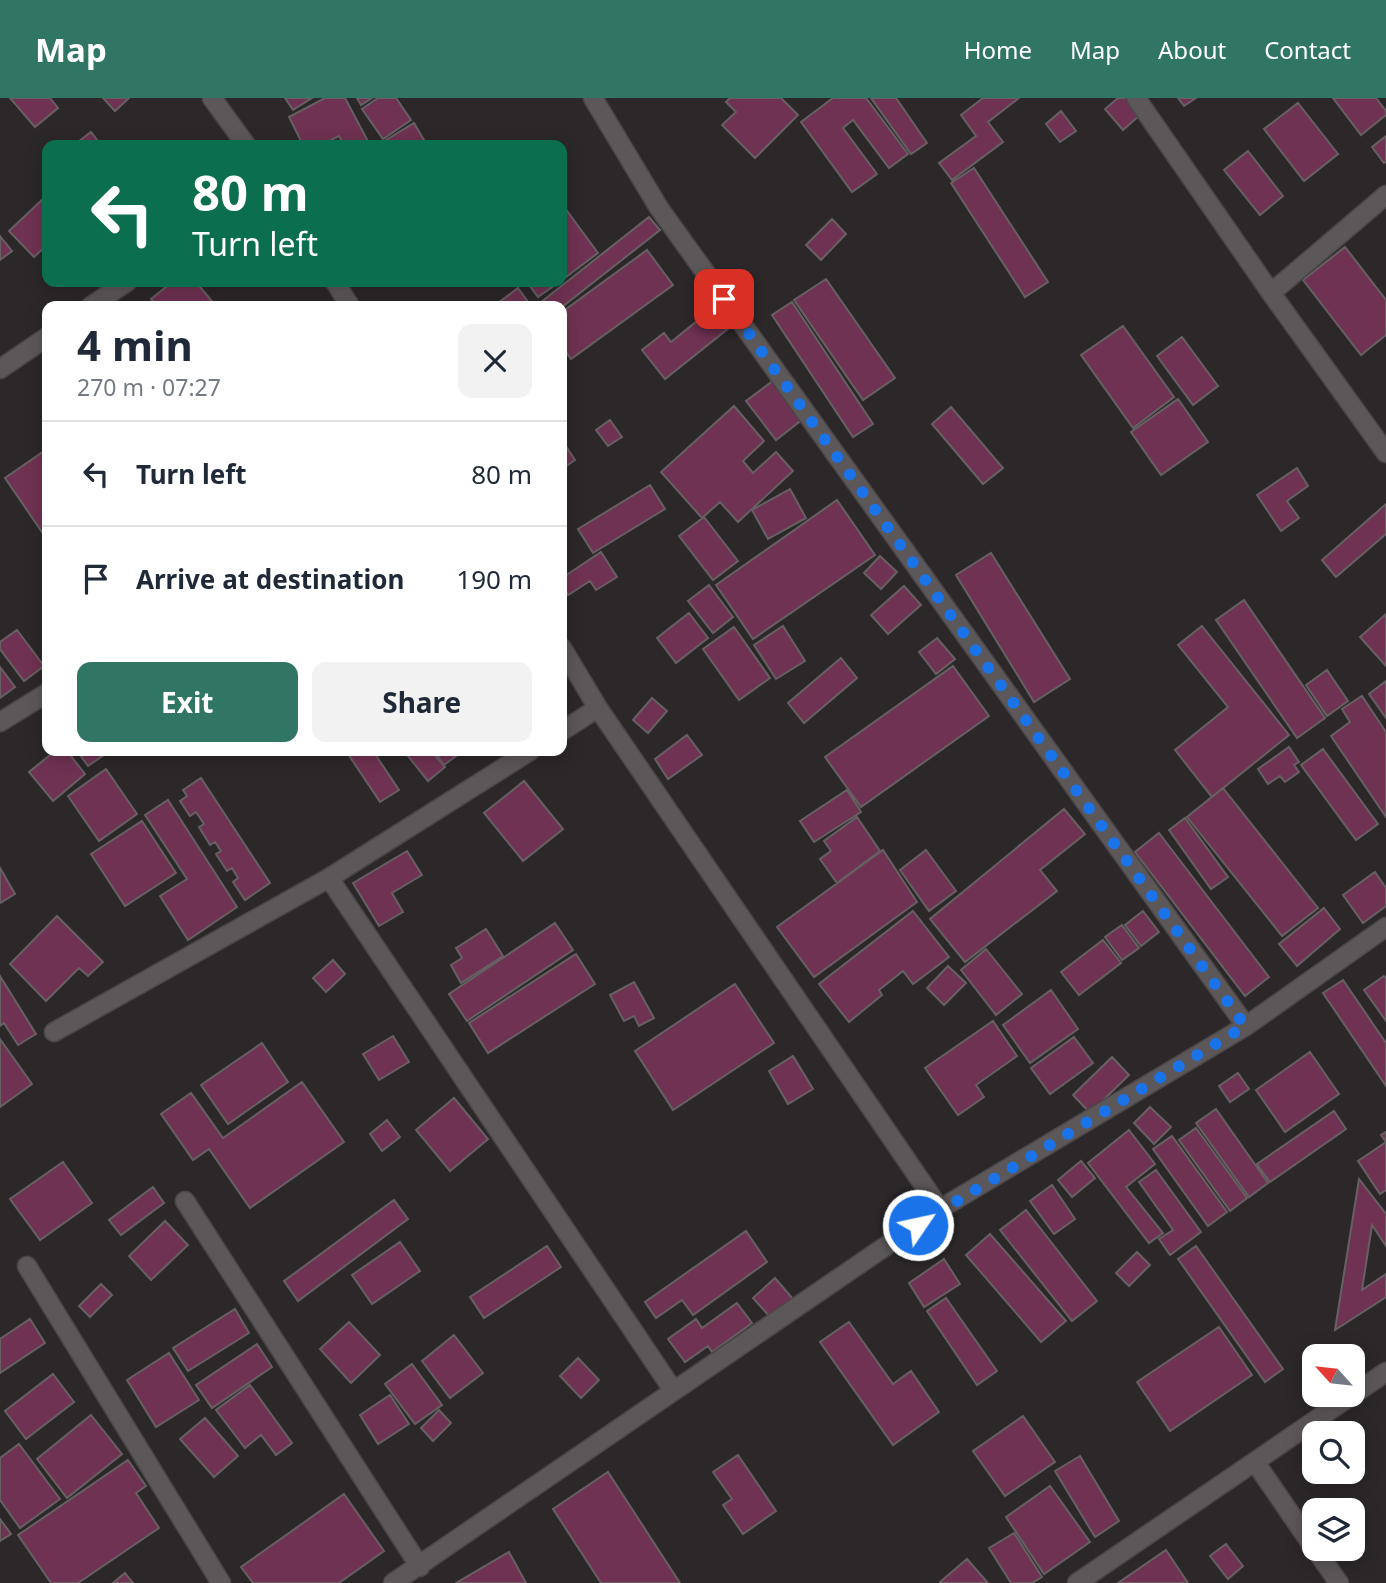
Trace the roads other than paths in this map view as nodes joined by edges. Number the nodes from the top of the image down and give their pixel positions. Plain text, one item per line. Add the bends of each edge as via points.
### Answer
1 (212, 98) edge
2 (593, 98) edge
3 (1136, 98) edge
4 (242, 140) edge
5 (1386, 195) edge
6 (120, 287) edge
7 (1271, 293) junction
8 (98, 301) edge
9 (42, 340) edge
10 (0, 369) edge
11 (1386, 453) edge
12 (567, 656) edge
13 (42, 696) edge
14 (598, 708) junction
15 (0, 722) edge
16 (567, 728) edge
17 (522, 756) edge
18 (329, 878) junction
19 (1386, 927) edge
20 (1245, 1026) junction
21 (54, 1032) dead end
22 (185, 1201) dead end
23 (940, 1209) junction
24 (27, 1266) dead end
25 (1386, 1372) edge
26 (673, 1390) junction
27 (1255, 1462) junction
28 (1302, 1529) edge
29 (1324, 1561) edge
30 (420, 1567) junction
31 (221, 1583) edge
32 (393, 1583) edge
33 (1077, 1583) edge
34 (1339, 1583) edge

1 - 4 street
2 - 20 street via 659,208
3 - 7 street
5 - 7 street
6 - 8 street
7 - 11 street
9 - 10 street
12 - 14 street
13 - 15 street
14 - 16 street
14 - 23 street
17 - 18 street
18 - 21 street
18 - 26 street
19 - 20 street
20 - 23 street
22 - 30 street
23 - 26 street
24 - 31 street
25 - 27 street
26 - 30 street
27 - 28 street
27 - 33 street
29 - 34 street
30 - 32 street

